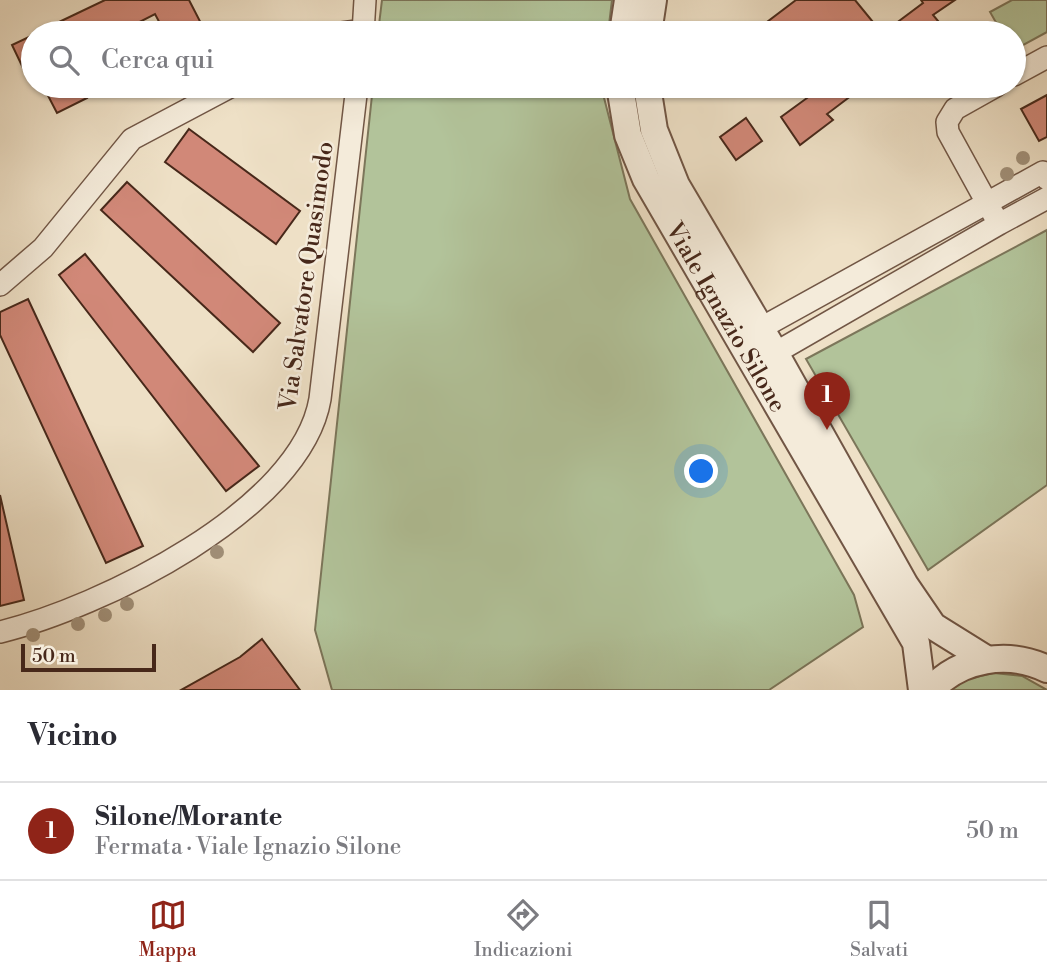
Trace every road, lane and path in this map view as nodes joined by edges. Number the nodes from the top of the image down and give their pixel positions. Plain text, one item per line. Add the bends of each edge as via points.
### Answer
1 (365, 0) edge
2 (628, 0) edge
3 (653, 0) edge
4 (364, 21) edge
5 (625, 21) edge
6 (650, 21) edge
7 (1047, 57) edge
8 (1026, 68) edge
9 (209, 98) edge
10 (356, 98) edge
11 (622, 98) edge
12 (649, 98) edge
13 (976, 98) edge
14 (1047, 179) edge
15 (1047, 198) edge
16 (987, 203) junction
17 (999, 224) junction
18 (0, 285) edge
19 (761, 328) junction
20 (775, 352) junction
21 (0, 632) edge
22 (986, 659) junction
23 (1047, 669) edge
24 (922, 690) edge
25 (931, 690) edge

1 - 4 street
2 - 5 street
3 - 6 street
7 - 8 street
9 - 18 street via 132,139 43,248
10 - 21 street, Via Salvatore Quasimodo via 320,399 311,431 297,454 245,507 155,569 87,604
11 - 24 street, Viale Ignazio Silone via 628,135 646,180 916,643
12 - 19 street, Viale Ignazio Silone via 654,130 671,175
13 - 16 street via 951,113 948,132
14 - 16 street via 1043,172
15 - 17 street
16 - 17 street
16 - 19 street
17 - 20 street
19 - 20 street, Viale Ignazio Silone
20 - 22 street, Viale Ignazio Silone via 922,613 933,626
22 - 23 street via 1024,660
22 - 25 street via 957,669

